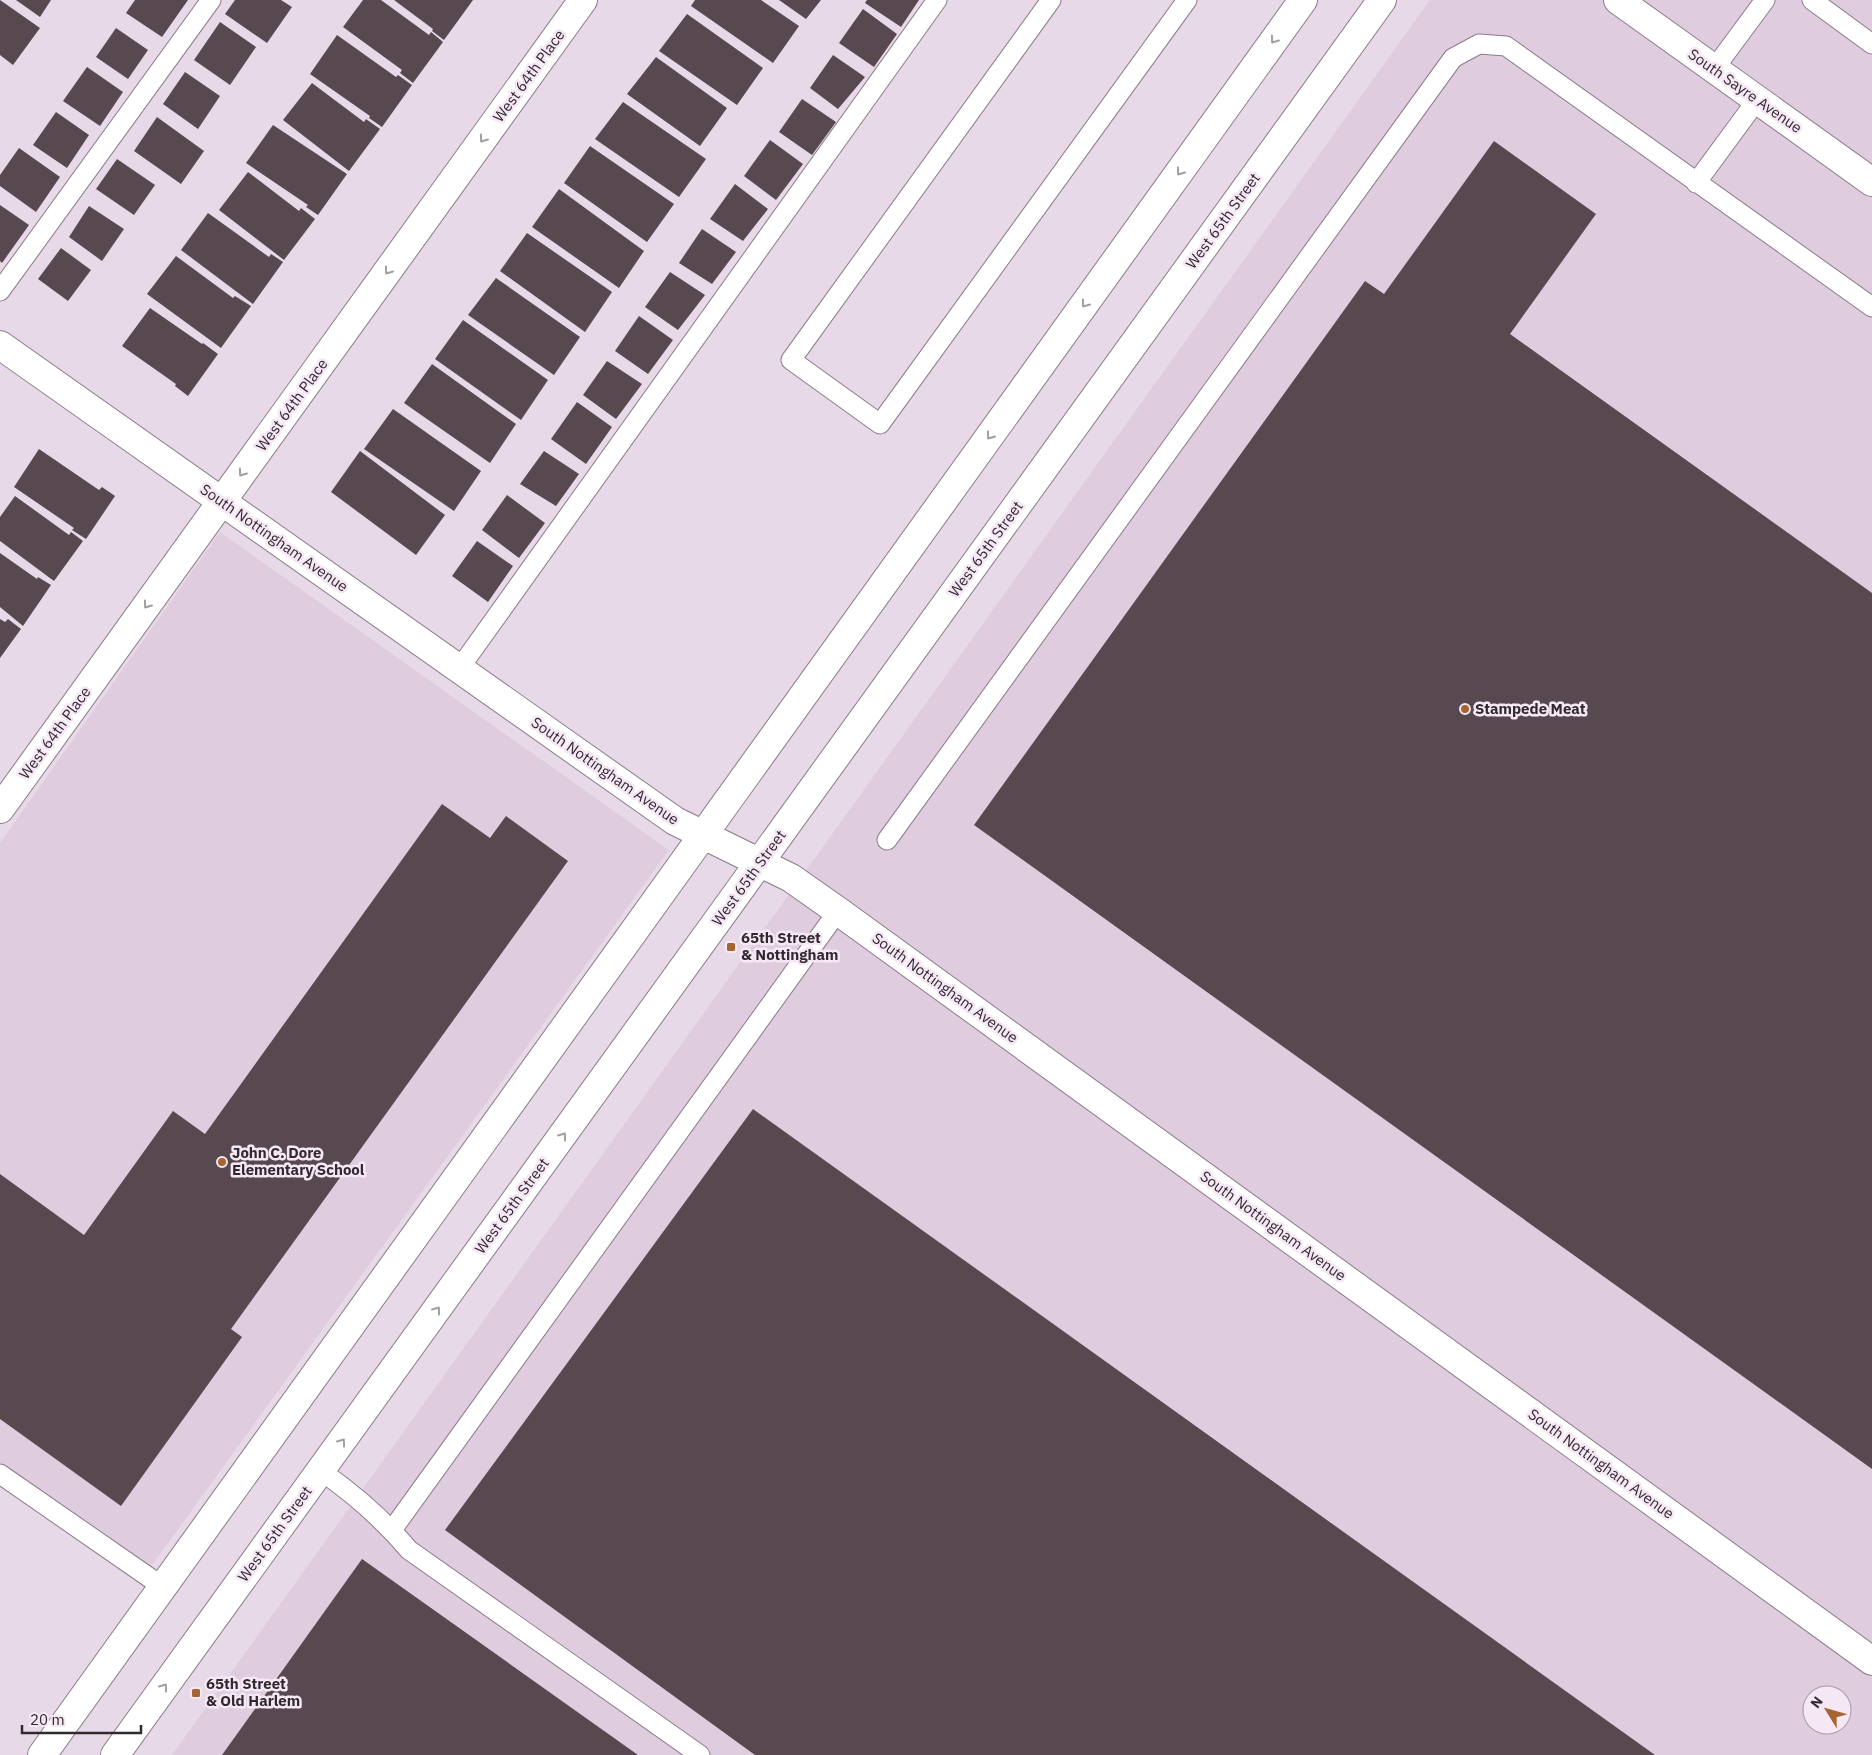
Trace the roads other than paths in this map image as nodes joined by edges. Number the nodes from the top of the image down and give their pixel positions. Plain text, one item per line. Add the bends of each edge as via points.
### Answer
1 (211, 0) edge
2 (583, 0) edge
3 (937, 0) edge
4 (1051, 0) edge
5 (1187, 0) edge
6 (1303, 0) edge
7 (1382, 0) edge
8 (1618, 0) edge
9 (1765, 0) edge
10 (1812, 0) edge
11 (1872, 44) edge
12 (1714, 69) junction
13 (1757, 100) junction
14 (1872, 182) edge
15 (1696, 183) junction
16 (0, 291) edge
17 (1872, 308) edge
18 (0, 345) edge
19 (222, 501) junction
20 (460, 669) junction
21 (0, 809) edge
22 (703, 835) junction
23 (887, 840) dead end
24 (760, 863) junction
25 (838, 911) junction
26 (321, 1471) junction
27 (0, 1474) edge
28 (392, 1530) junction
29 (163, 1587) junction
30 (1872, 1662) edge
31 (42, 1755) edge
32 (115, 1755) edge
33 (700, 1755) edge

1 - 16 lane
2 -> 19 street, West 64th Place
3 - 20 lane
4 - 5 lane via 791,360 880,424
6 -> 22 street
7 - 24 street, West 65th Street
8 - 12 street, South Sayre Avenue
9 - 12 lane
10 - 11 lane
12 - 13 street, South Sayre Avenue
13 - 14 street, South Sayre Avenue
13 - 15 lane
15 - 17 lane
15 - 23 lane via 1506,46 1479,44 1453,58
18 - 19 street, South Nottingham Avenue
19 - 20 street, South Nottingham Avenue
19 -> 21 street, West 64th Place
20 - 22 street, South Nottingham Avenue via 675,821
22 - 24 street, South Nottingham Avenue
22 - 29 street
24 - 25 street, South Nottingham Avenue via 791,878
26 -> 24 street, West 65th Street
25 - 28 lane
25 - 30 street, South Nottingham Avenue
26 - 28 lane via 350,1491
32 -> 26 street, West 65th Street
27 - 29 lane
28 - 33 lane via 409,1550
29 - 31 street

